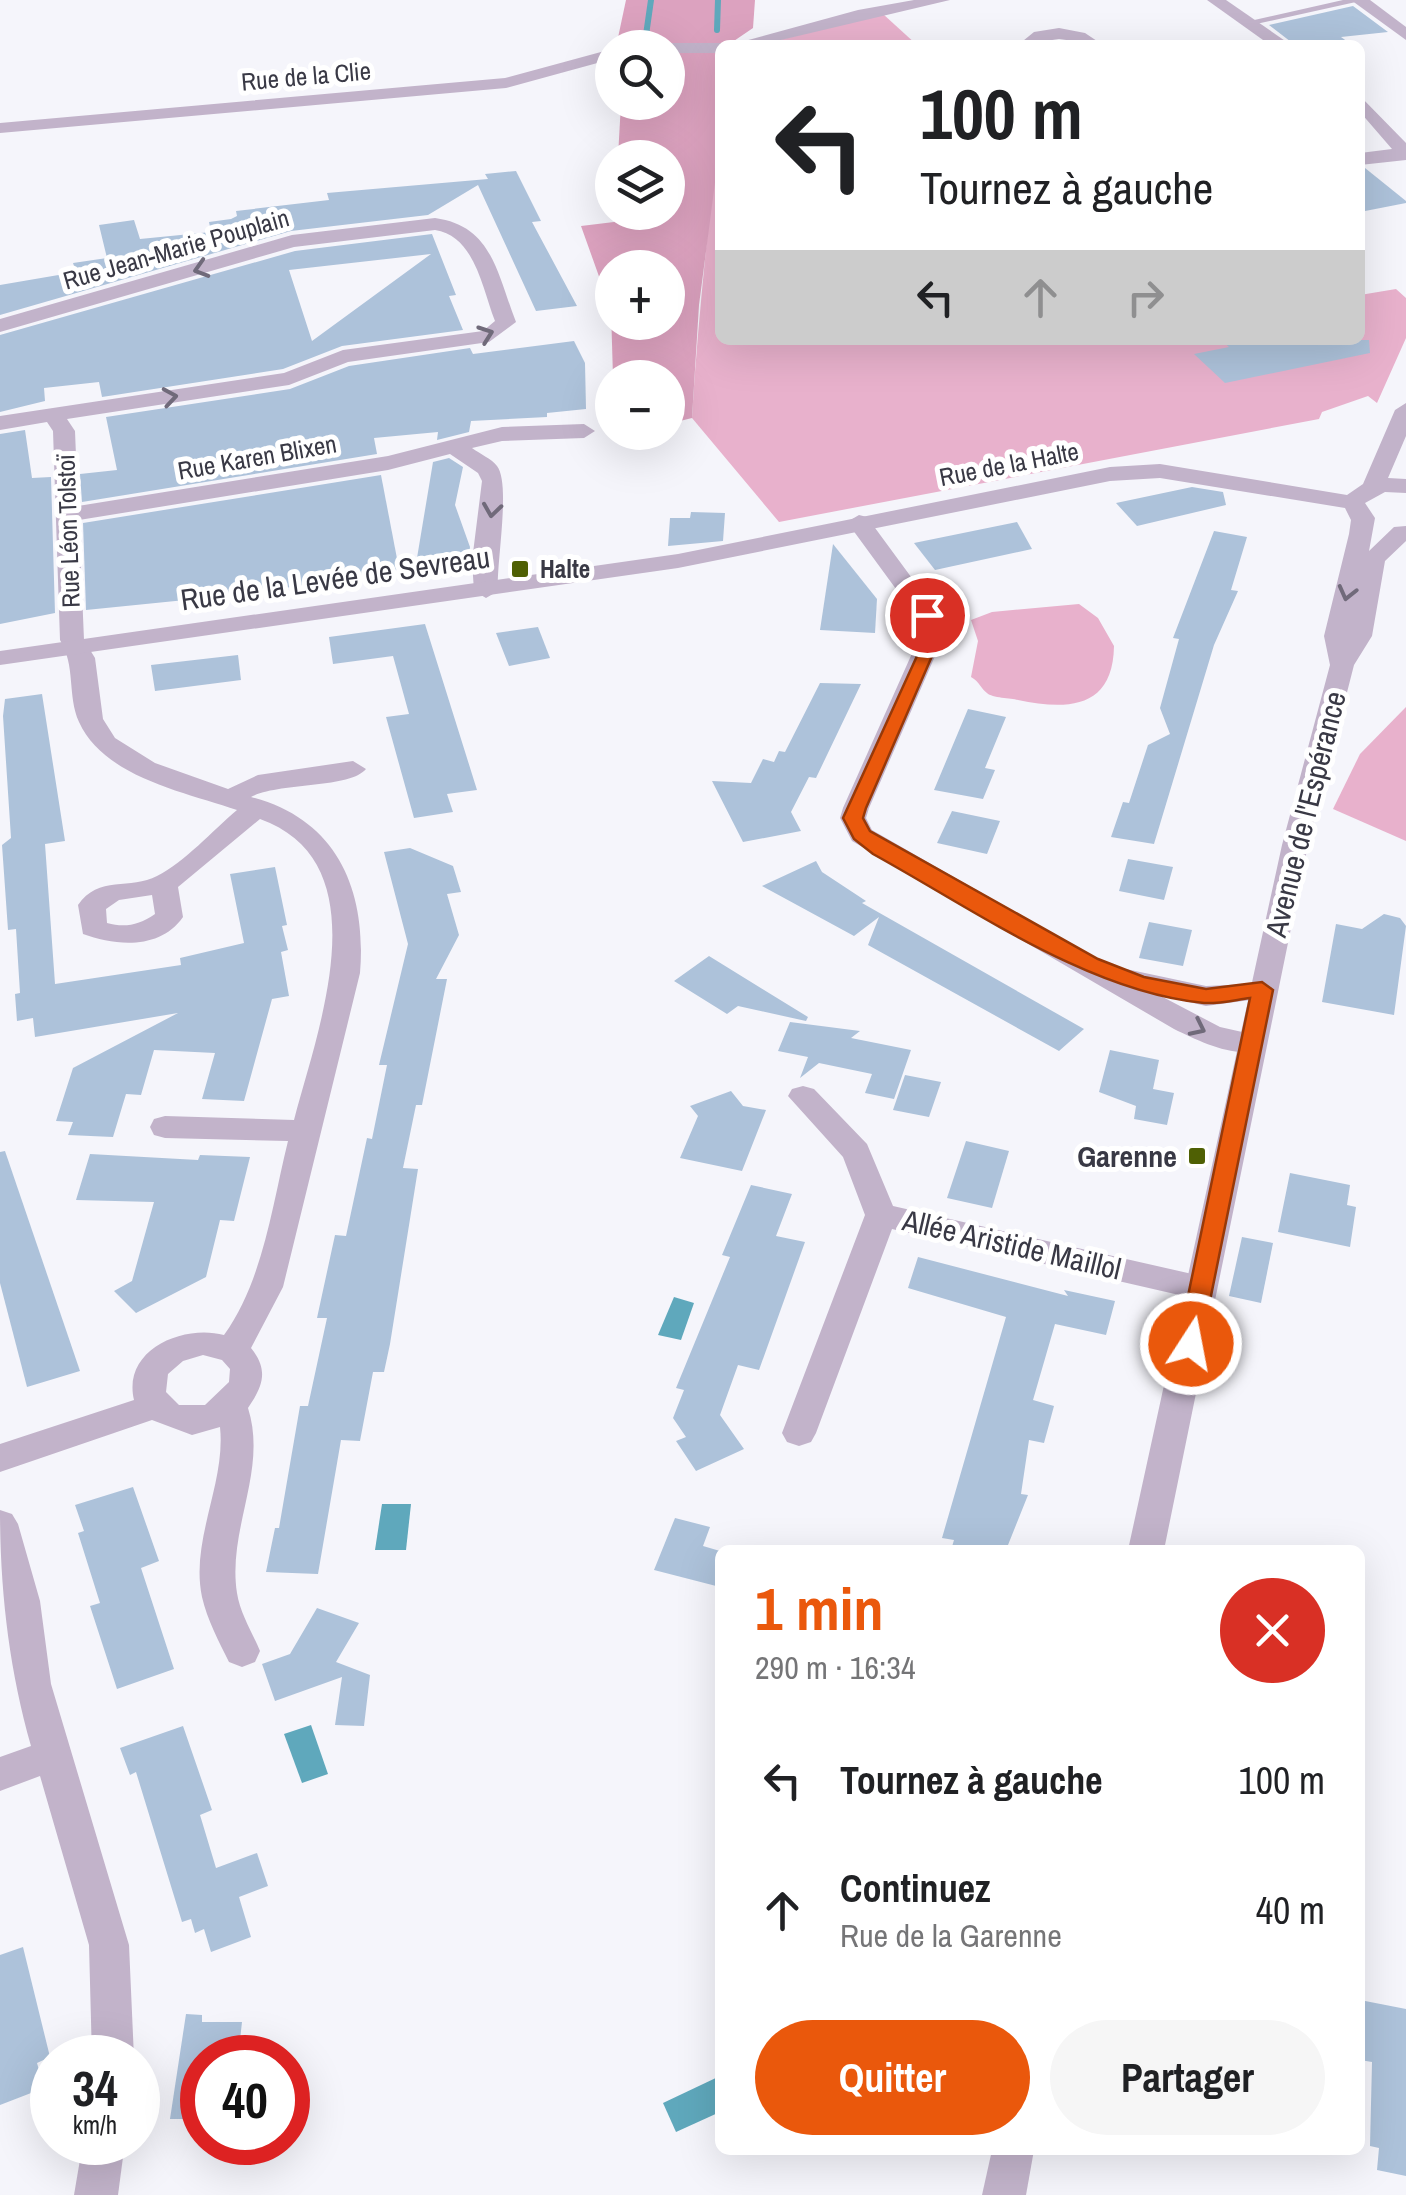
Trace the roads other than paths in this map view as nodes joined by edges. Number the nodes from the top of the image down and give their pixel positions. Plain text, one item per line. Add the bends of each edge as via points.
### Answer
1 (942, 0) edge
2 (1215, 0) edge
3 (1359, 0) edge
4 (1246, 23) junction
5 (1406, 35) edge
6 (759, 40) edge
7 (1033, 40) edge
8 (1083, 40) edge
9 (1274, 40) edge
10 (685, 48) edge
11 (715, 48) edge
12 (595, 59) edge
13 (1365, 107) edge
14 (0, 128) edge
15 (1405, 153) edge
16 (1365, 158) edge
17 (0, 326) edge
18 (1406, 410) edge
19 (54, 416) junction
20 (0, 423) edge
21 (584, 431) dead end
22 (1394, 442) junction
23 (456, 448) junction
24 (1406, 468) edge
25 (1406, 486) edge
26 (1373, 487) junction
27 (1358, 511) junction
28 (66, 515) junction
29 (859, 522) junction
30 (1404, 532) edge
31 (678, 561) joint
32 (486, 591) junction
33 (77, 647) junction
34 (0, 658) edge
35 (1342, 666) junction
36 (353, 770) dead end
37 (244, 803) junction
38 (164, 885) dead end
39 (1090, 964) junction
40 (1262, 990) junction
41 (1250, 1043) junction
42 (803, 1096) dead end
43 (165, 1127) dead end
44 (306, 1131) junction
45 (881, 1215) junction
46 (1201, 1288) junction
47 (232, 1349) junction
48 (155, 1406) junction
49 (231, 1406) junction
50 (799, 1433) dead end
51 (0, 1458) edge
52 (0, 1524) edge
53 (1147, 1545) edge
54 (242, 1651) dead end
55 (51, 1755) junction
56 (0, 1774) edge
57 (112, 2035) edge
58 (1012, 2155) edge
59 (101, 2165) edge
60 (96, 2195) edge
61 (1004, 2195) edge

1 - 6 street
2 - 4 street
3 - 4 lane
3 - 5 street
4 - 9 street
7 - 8 street via 1067,33
10 - 11 street
12 - 14 street, Rue de la Clie via 506,83
13 - 15 street
15 - 16 street
19 -> 17 street, Rue Jean-Marie Pouplain via 290,378 343,356 480,338 502,328 505,316 469,234 434,224 292,242
18 - 22 street
19 - 20 street, Rue Jean-Marie Pouplain
19 - 28 street, Rue Léon Tolstoï via 64,432
21 - 23 street, Rue Karen Blixen via 502,434
22 - 24 street
22 - 26 street
23 - 28 street, Rue Karen Blixen
23 -> 32 street via 488,469 493,481
25 - 26 street
26 - 27 street via 1359,493
27 - 29 street, Rue de la Halte via 1195,476 1134,471
27 - 30 street, Rue de la Halte
27 -> 35 street, Avenue de l'Espérance via 1334,654
28 - 33 street, Rue Léon Tolstoï
29 - 31 street, Rue de la Halte
29 - 39 street via 927,615 930,640 856,808 856,826 880,849
30 - 35 street, Avenue de l'Espérance via 1374,559 1360,636
31 - 32 street, Rue de la Levée de Sevreau
32 - 33 street, Rue de la Levée de Sevreau
33 - 34 street, Rue de la Levée de Sevreau
33 - 37 street, Rue Léon Tolstoï via 90,718 105,744 146,769
35 - 40 street, Avenue de l'Espérance
36 - 37 street via 258,782
37 - 38 street
37 - 44 street via 297,827 327,857 349,938
39 - 40 street via 1140,983 1206,996
39 -> 41 street via 1184,1022
40 - 41 street, Avenue de l'Espérance
41 - 46 street, Avenue de l'Espérance
42 - 45 street, Allée Aristide Maillol via 856,1152
43 - 44 street
44 - 47 street via 267,1288
45 - 46 street, Allée Aristide Maillol
45 - 50 street, Allée Aristide Maillol
46 - 53 street, Avenue de l'Espérance
47 - 48 street via 203,1342 172,1350 148,1383
47 - 49 street via 248,1370 248,1383
48 - 49 street via 199,1420
48 - 51 street
49 - 54 street via 241,1433 219,1593
52 - 55 street
55 - 56 street
55 - 57 street via 110,1944
58 - 61 street
59 - 60 street

